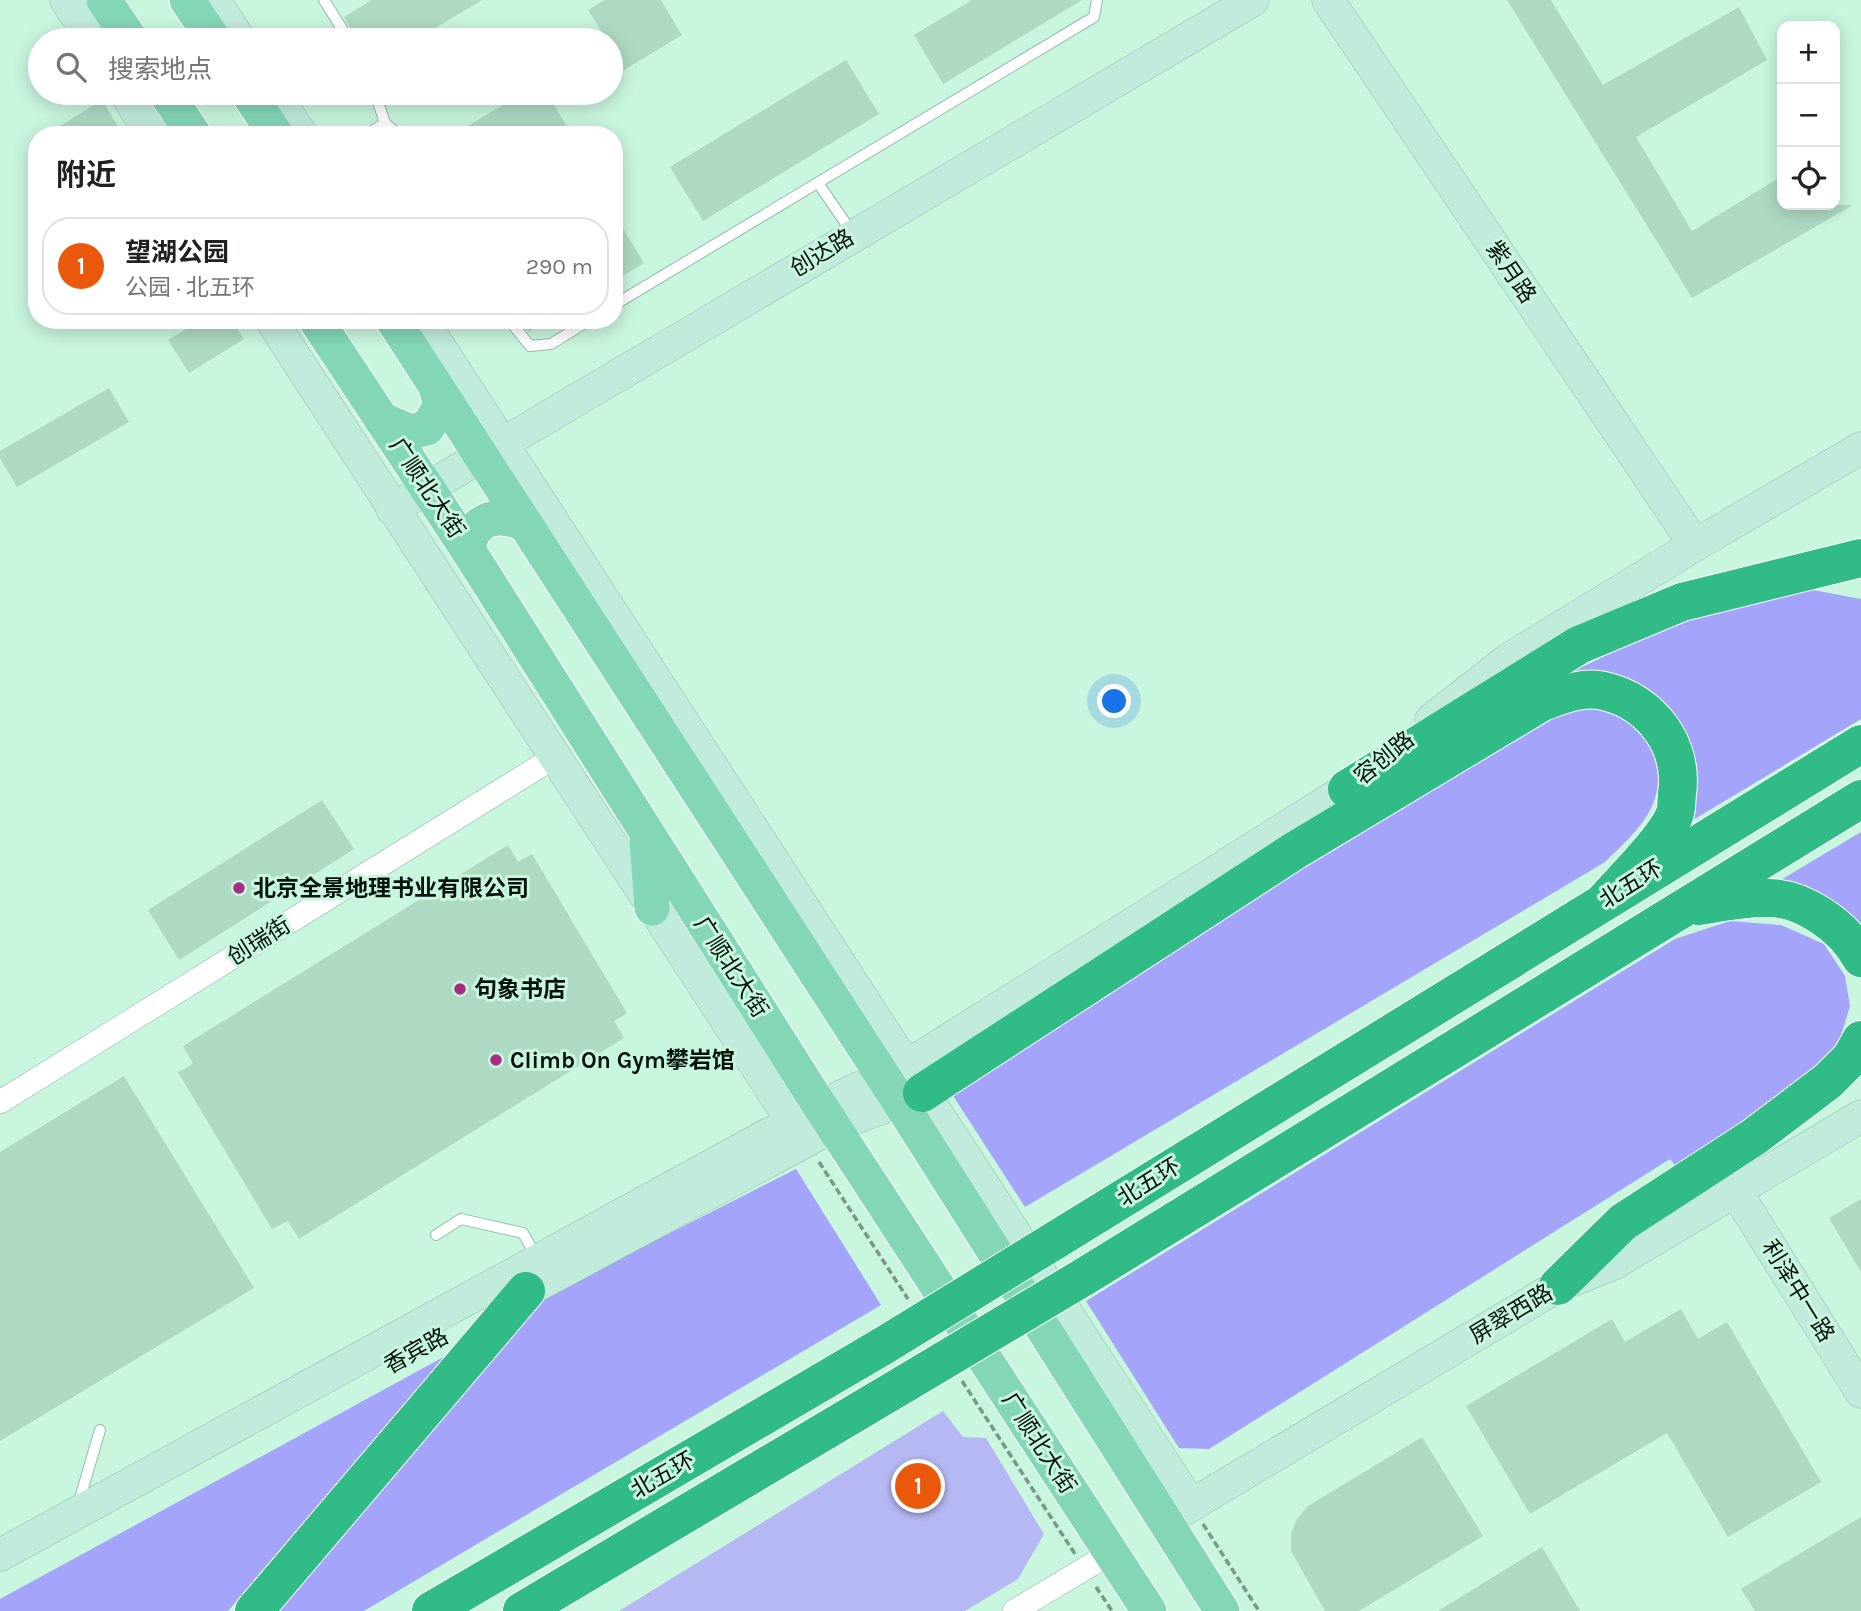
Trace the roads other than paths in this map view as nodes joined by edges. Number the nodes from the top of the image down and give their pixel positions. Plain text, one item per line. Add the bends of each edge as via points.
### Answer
1 (66, 0) edge
2 (104, 0) edge
3 (187, 0) edge
4 (214, 0) edge
5 (324, 0) edge
6 (1097, 0) edge
7 (1253, 0) edge
8 (1328, 0) edge
9 (84, 28) edge
10 (123, 28) edge
11 (206, 28) edge
12 (232, 28) edge
13 (342, 28) edge
14 (133, 105) edge
15 (174, 105) edge
16 (256, 105) edge
17 (282, 105) edge
18 (379, 105) edge
19 (385, 123) junction
20 (146, 126) edge
21 (188, 126) edge
22 (269, 126) edge
23 (296, 126) edge
24 (380, 126) edge
25 (388, 126) edge
26 (818, 183) junction
27 (853, 234) junction
28 (623, 300) edge
29 (277, 329) edge
30 (322, 329) edge
31 (399, 329) edge
32 (427, 329) edge
33 (516, 329) edge
34 (575, 329) edge
35 (437, 391) junction
36 (382, 420) junction
37 (1861, 448) edge
38 (491, 451) junction
39 (427, 489) junction
40 (392, 509) junction
41 (525, 524) junction
42 (1695, 545) junction
43 (468, 550) junction
44 (1861, 558) edge
45 (661, 689) junction
46 (667, 742) junction
47 (1861, 744) edge
48 (553, 758) junction
49 (1347, 789) junction
50 (1861, 799) edge
51 (647, 836) junction
52 (1606, 899) junction
53 (1686, 907) junction
54 (652, 908) junction
55 (1861, 958) edge
56 (1861, 1040) edge
57 (903, 1085) junction
58 (0, 1102) edge
59 (1861, 1116) edge
60 (813, 1124) junction
61 (1735, 1190) junction
62 (436, 1235) dead end
63 (532, 1276) junction
64 (1558, 1286) junction
65 (1861, 1391) edge
66 (100, 1430) dead end
67 (1178, 1513) junction
68 (81, 1523) junction
69 (1111, 1553) junction
70 (0, 1555) edge
71 (0, 1578) edge
72 (254, 1611) edge
73 (431, 1611) edge
74 (522, 1611) edge
75 (1014, 1611) edge
76 (1149, 1611) edge
77 (1222, 1611) edge

1 - 9 street
2 - 10 main road
3 - 11 main road
4 - 12 street
5 - 13 lane
6 - 26 lane via 1094,17
7 - 27 street, 创达路
8 - 42 street, 紫月路
14 - 20 street
15 - 21 main road
16 - 22 main road
17 - 23 street
18 - 19 lane
19 - 24 lane
19 - 25 lane
26 - 27 lane
26 - 28 lane
27 - 38 street, 创达路
29 - 40 street
30 - 36 main road, 广顺北大街
31 - 35 main road
32 - 38 street
33 - 34 lane via 530,346 551,344
35 - 36 main road via 441,407 426,428 411,432
35 - 38 main road
36 - 39 main road, 广顺北大街
37 - 42 street, 容创路
38 - 39 street, 创达路
38 - 41 main road
38 - 45 street
39 - 40 street, 创达路
39 - 43 main road, 广顺北大街
40 - 48 street
41 - 43 main road via 510,518 488,518 474,529
41 - 46 main road
42 - 49 street, 容创路 via 1509,659
43 - 51 main road, 广顺北大街
44 - 49 highway via 1682,602 1579,645
45 - 46 main road
45 - 57 street
46 - 57 main road
47 - 52 highway, 北五环
48 - 54 street
48 - 58 street, 创瑞街
49 - 57 street, 容创路
50 - 53 highway, 北五环
51 - 54 main road
51 - 60 main road, 广顺北大街
52 - 57 highway via 1674,816 1676,756 1666,733 1649,713 1629,700 1602,691 1571,691 1542,702
52 - 73 highway, 北五环, bridge via 883,1346
53 - 55 highway via 1767,897 1798,905 1828,920
53 - 74 highway, 北五环, bridge via 1082,1278
54 - 60 street
56 - 64 highway via 1828,1081 1754,1137 1623,1222
57 - 60 street, 容创路
57 - 67 main road
59 - 61 street, 屏翠西路
60 - 63 street, 香宾路
60 - 69 main road, 广顺北大街
61 - 64 street, 屏翠西路 via 1613,1264
61 - 65 street, 利泽中一路
62 - 63 lane via 461,1219 523,1233
63 - 68 street, 香宾路
63 - 72 highway
64 - 67 street, 屏翠西路
66 - 68 lane
67 - 77 main road
68 - 70 street, 香宾路
68 - 71 street, 香宾路
69 - 75 street
69 - 76 main road, 广顺北大街

